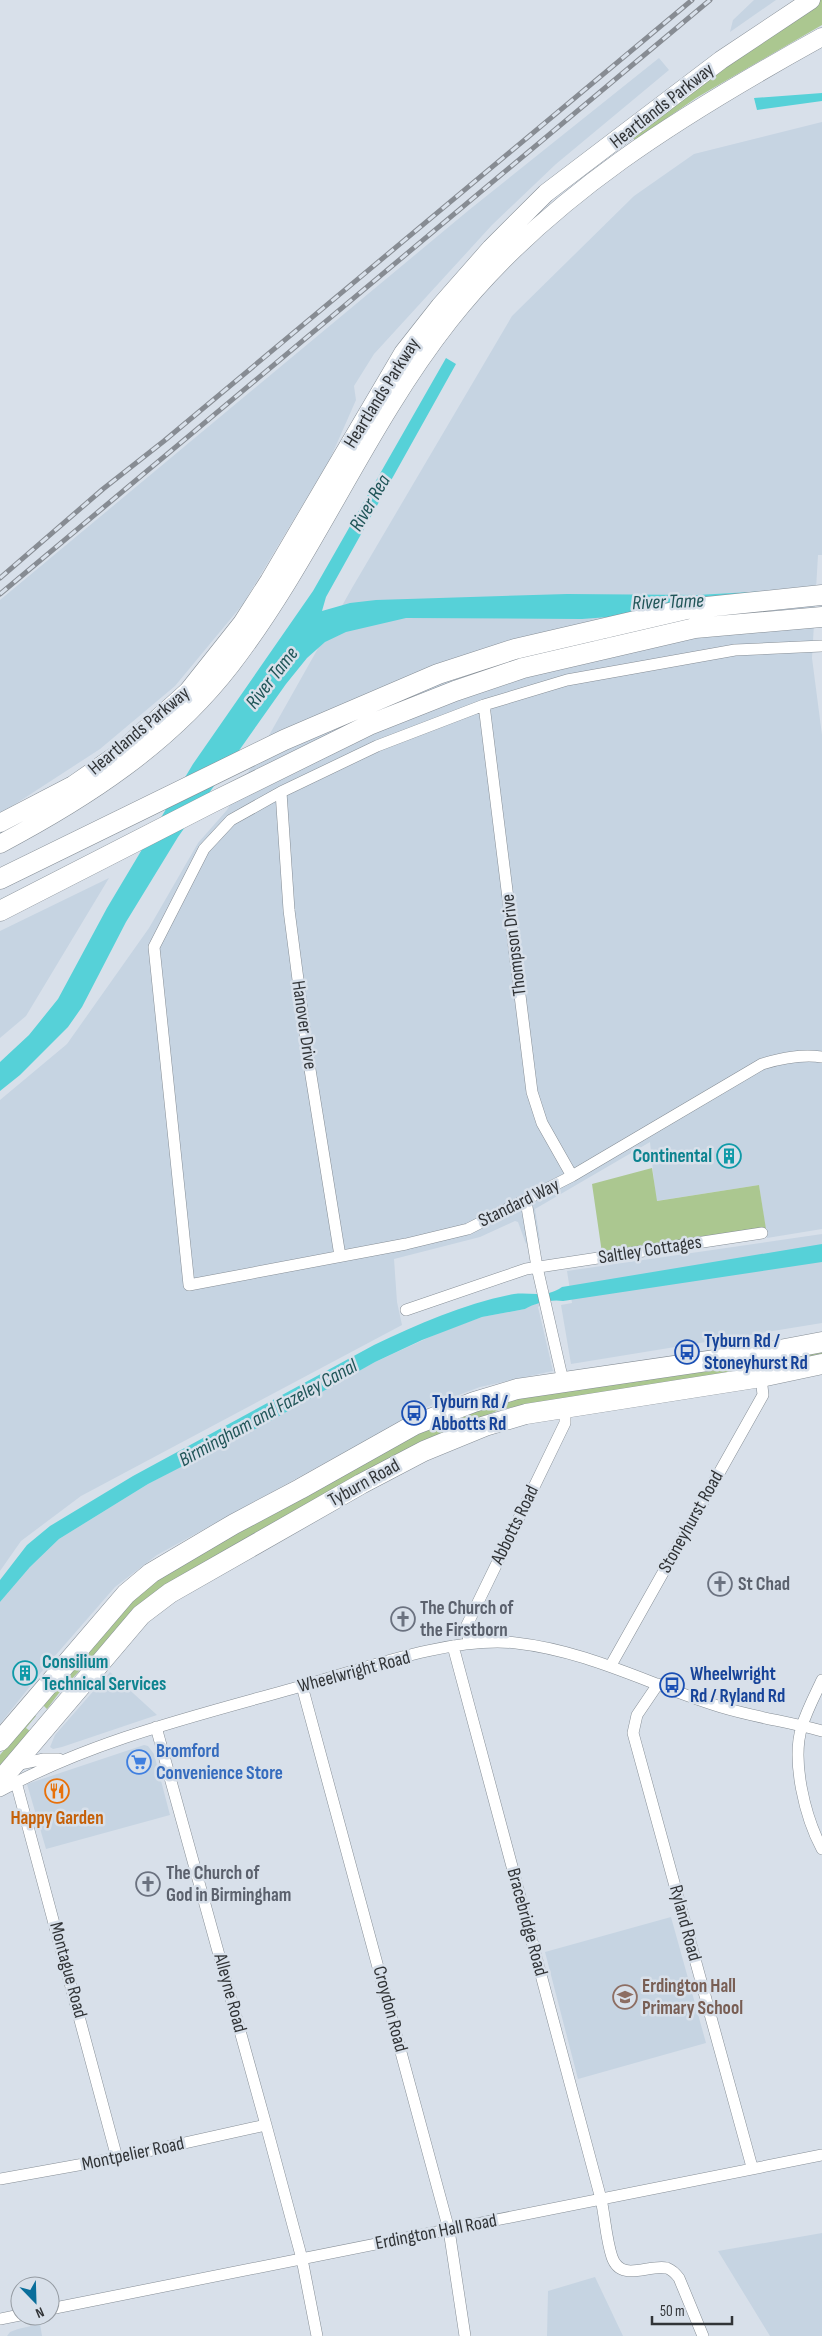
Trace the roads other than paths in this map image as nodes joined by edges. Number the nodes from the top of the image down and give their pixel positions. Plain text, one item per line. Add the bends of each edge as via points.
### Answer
1 (811, 0) edge
2 (822, 37) edge
3 (822, 595) edge
4 (822, 617) edge
5 (822, 646) edge
6 (484, 705) junction
7 (281, 792) junction
8 (0, 823) edge
9 (0, 844) edge
10 (0, 879) edge
11 (0, 911) edge
12 (822, 1057) edge
13 (572, 1176) junction
14 (526, 1201) junction
15 (762, 1233) dead end
16 (340, 1256) junction
17 (537, 1267) junction
18 (406, 1310) dead end
19 (822, 1342) edge
20 (822, 1364) edge
21 (761, 1377) junction
22 (563, 1381) junction
23 (565, 1408) junction
24 (469, 1643) junction
25 (453, 1646) junction
26 (610, 1665) junction
27 (822, 1680) edge
28 (658, 1684) junction
29 (302, 1686) junction
30 (802, 1726) junction
31 (156, 1727) junction
32 (822, 1731) edge
33 (36, 1737) junction
34 (0, 1741) edge
35 (44, 1759) junction
36 (63, 1759) junction
37 (7, 1774) edge
38 (0, 1791) edge
39 (822, 1849) edge
40 (266, 2125) junction
41 (822, 2155) edge
42 (117, 2158) junction
43 (752, 2167) junction
44 (0, 2179) edge
45 (601, 2199) junction
46 (449, 2230) junction
47 (302, 2259) junction
48 (60, 2307) edge
49 (318, 2336) edge
50 (465, 2336) edge
51 (703, 2336) edge

1 - 8 main road, Heartlands Parkway via 721,60 546,193 491,248 404,353 269,582 188,691 119,753 73,786
2 - 9 main road, Heartlands Parkway via 748,78 617,162 516,246 450,320 414,369 284,588 231,665 167,734 127,767 86,796
3 - 10 highway via 687,609 515,649 438,674 284,740
4 - 11 highway via 695,628 523,668 455,692 369,725
5 - 6 street via 735,650 687,658 567,680
6 - 7 street via 377,746
6 - 13 street, Thompson Drive via 532,1092 542,1122
7 - 16 street, Hanover Drive via 290,919
7 - 16 street, Standard Way via 231,820 204,849 154,947 190,1285
12 - 13 street, Standard Way via 785,1057 762,1064
13 - 14 street, Standard Way
14 - 16 street, Standard Way via 468,1229
14 - 17 street
15 - 17 street, Saltley Cottages
17 - 18 street, Saltley Cottages
17 - 22 street
19 - 22 highway, Tyburn Road
20 - 21 highway, Tyburn Road
21 - 23 highway, Tyburn Road
21 - 26 street, Stoneyhurst Road via 763,1395
22 - 34 highway, Tyburn Road via 474,1402 414,1425 151,1573 126,1594
23 - 24 street, Abbotts Road via 564,1423 467,1625
23 - 33 highway, Tyburn Road via 526,1414 485,1426 424,1451 170,1593 141,1615
24 - 25 street, Wheelwright Road
24 - 26 street, Wheelwright Road via 513,1642 543,1646
25 - 29 street, Wheelwright Road
25 - 45 street, Bracebridge Road
26 - 28 street, Wheelwright Road
27 - 30 street
28 - 30 street, Wheelwright Road via 722,1707
28 - 43 street, Ryland Road via 637,1715 633,1734
29 - 31 street, Wheelwright Road
29 - 46 street, Croydon Road
30 - 32 street, Wheelwright Road
30 - 39 street via 798,1772 812,1826
31 - 36 street, Wheelwright Road
31 - 40 street, Alleyne Road
33 - 35 street via 36,1747
33 - 37 highway, Tyburn Road
35 - 36 street, Wheelwright Road
35 - 37 street, Wheelwright Road
36 - 37 street, Wheelwright Road
37 - 38 street, Wheelwright Road
37 - 42 street, Montague Road
40 - 42 street, Montpelier Road
40 - 47 street, Alleyne Road
41 - 43 street, Erdington Hall Road
42 - 44 street, Montpelier Road
43 - 45 street, Erdington Hall Road
45 - 46 street, Erdington Hall Road
45 - 51 street, Bracebridge Road via 612,2258 618,2267 627,2272 660,2268 673,2272 679,2278
46 - 47 street, Erdington Hall Road
46 - 50 street, Croydon Road
47 - 48 street, Erdington Hall Road
47 - 49 street, Alleyne Road

